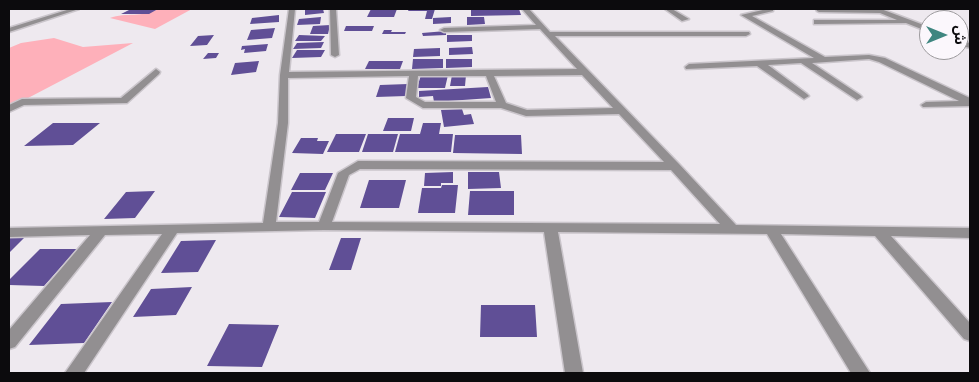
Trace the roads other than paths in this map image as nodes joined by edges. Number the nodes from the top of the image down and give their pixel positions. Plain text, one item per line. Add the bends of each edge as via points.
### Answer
1 (76, 9) edge
2 (292, 9) edge
3 (333, 9) edge
4 (525, 9) edge
5 (668, 9) edge
6 (770, 9) edge
7 (819, 10) dead end
8 (685, 19) dead end
9 (817, 22) dead end
10 (908, 22) junction
11 (919, 26) edge
12 (9, 30) edge
13 (444, 30) dead end
14 (545, 31) junction
15 (746, 34) dead end
16 (335, 55) dead end
17 (823, 59) junction
18 (802, 60) junction
19 (760, 63) junction
20 (689, 67) dead end
21 (156, 72) dead end
22 (584, 72) junction
23 (414, 73) junction
24 (489, 73) junction
25 (284, 75) junction
26 (804, 96) dead end
27 (857, 97) dead end
28 (970, 103) edge
29 (926, 104) dead end
30 (502, 105) junction
31 (9, 109) edge
32 (622, 111) junction
33 (675, 166) junction
34 (324, 226) junction
35 (268, 227) junction
36 (550, 227) junction
37 (732, 229) junction
38 (771, 229) junction
39 (172, 230) junction
40 (101, 231) junction
41 (9, 232) edge
42 (879, 232) junction
43 (970, 233) edge
44 (970, 334) edge
45 (9, 342) edge
46 (74, 373) edge
47 (574, 373) edge
48 (861, 373) edge

1 - 12 street
2 - 25 street
3 - 16 street
4 - 14 street
5 - 8 street
6 - 17 street via 770,12 745,15
7 - 10 street via 881,11
9 - 10 street
10 - 11 street
13 - 14 street
14 - 15 street
14 - 22 street
17 - 18 street
17 - 28 street via 876,58
18 - 19 street
18 - 27 street
19 - 20 street
19 - 26 street
21 - 31 street via 124,101 22,102
22 - 24 street
22 - 32 street
23 - 24 street
23 - 25 street
23 - 30 street via 411,98 423,105
24 - 30 street
25 - 35 street via 283,123
28 - 29 street
30 - 32 street via 526,113
32 - 33 street
33 - 34 street via 358,165 344,173
33 - 37 street
34 - 35 street
34 - 36 street
35 - 39 street
36 - 37 street
36 - 47 street
37 - 38 street
38 - 42 street
38 - 48 street
39 - 40 street
39 - 46 street
40 - 41 street
40 - 45 street
42 - 43 street
42 - 44 street

